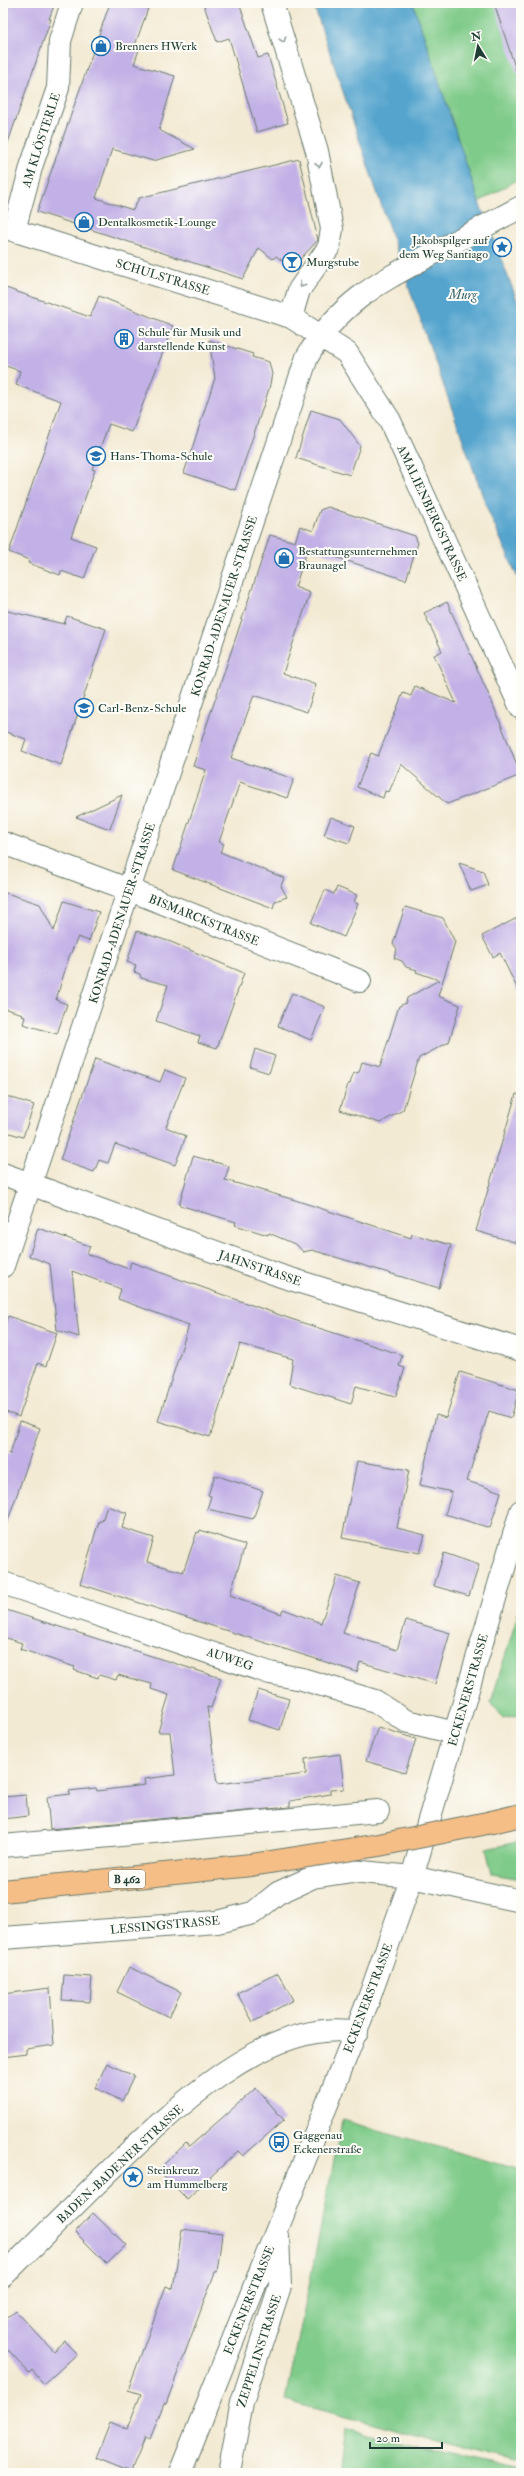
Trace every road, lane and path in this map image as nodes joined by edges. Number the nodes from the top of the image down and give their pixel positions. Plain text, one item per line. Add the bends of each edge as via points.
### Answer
1 (72, 3) edge
2 (272, 3) edge
3 (521, 207) edge
4 (8, 229) edge
5 (291, 317) junction
6 (319, 336) junction
7 (521, 708) edge
8 (3, 843) edge
9 (130, 890) junction
10 (360, 981) dead end
11 (3, 1174) edge
12 (32, 1184) junction
13 (3, 1266) edge
14 (521, 1350) edge
15 (521, 1511) edge
16 (3, 1583) edge
17 (456, 1733) junction
18 (378, 1811) dead end
19 (521, 1815) edge
20 (3, 1846) edge
21 (412, 1877) junction
22 (3, 1891) edge
23 (521, 1901) edge
24 (3, 1938) edge
25 (357, 2032) junction
26 (277, 2229) junction
27 (3, 2276) edge
28 (180, 2473) edge
29 (229, 2473) edge

1 - 4 street, AM KLÖSTERLE via 60,41 58,88
2 -> 5 street via 317,151 332,229 329,247 299,290
3 - 6 street, KONRAD-ADENAUER-STRASSE via 373,286 344,310
4 - 5 street, SCHULSTRASSE
5 - 6 street, SCHULSTRASSE
6 - 7 street, AMALIENBERGSTRASSE via 347,353 380,403
6 - 9 street, KONRAD-ADENAUER-STRASSE via 307,357
8 - 9 street, BISMARCKSTRASSE
9 - 10 street, BISMARCKSTRASSE
9 - 12 street, KONRAD-ADENAUER-STRASSE
11 - 12 street, JAHNSTRASSE
12 - 13 street, KONRAD-ADENAUER-STRASSE
12 - 14 street, JAHNSTRASSE via 281,1276
15 - 17 street, ECKENERSTRASSE
16 - 17 street, AUWEG via 270,1673 302,1678 375,1701 406,1721
17 - 21 street, ECKENERSTRASSE
18 - 20 street
19 - 22 main road, B 462, bridge via 379,1845 251,1865
21 - 23 street, LESSINGSTRASSE
21 - 24 street, LESSINGSTRASSE via 352,1871 313,1877 278,1893 253,1913 217,1922
21 - 25 street, ECKENERSTRASSE
25 - 26 street, ECKENERSTRASSE
25 - 27 street, BADEN-BADENER STRASSE via 338,2028 310,2032 267,2049 214,2078 164,2118
26 - 28 street, ECKENERSTRASSE
26 - 29 street, ZEPPELINSTRASSE via 280,2286 242,2402

